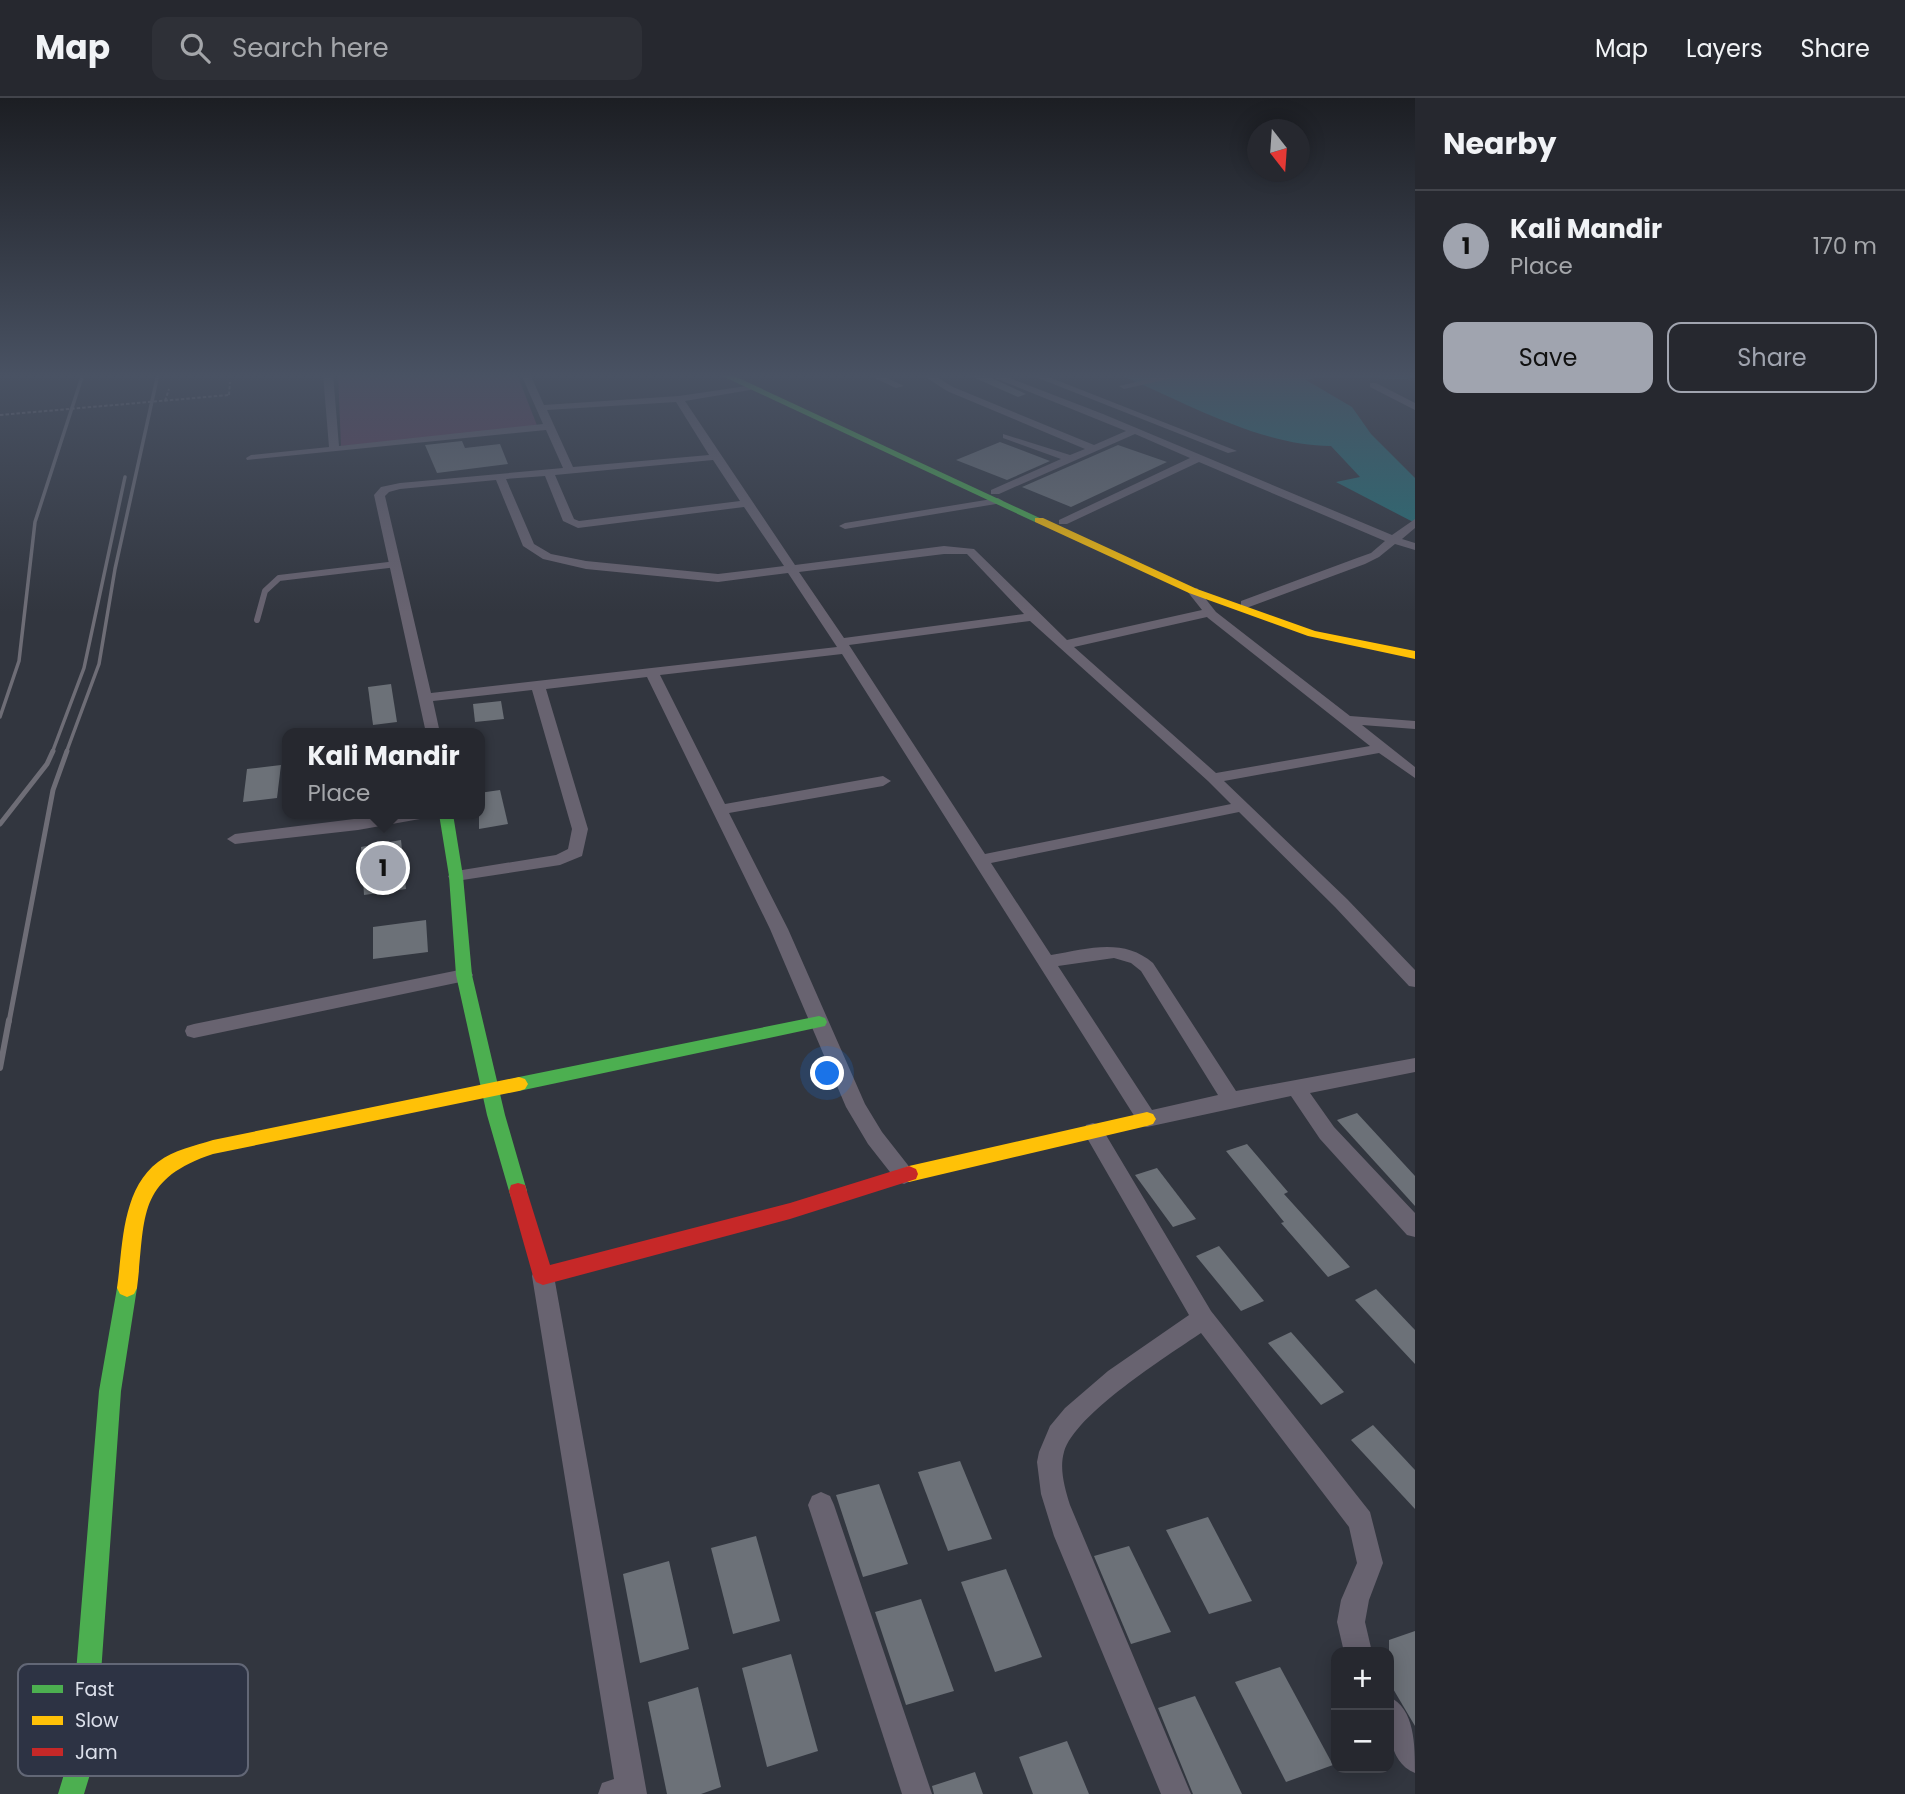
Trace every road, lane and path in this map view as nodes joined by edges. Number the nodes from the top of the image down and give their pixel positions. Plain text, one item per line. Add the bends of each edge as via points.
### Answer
1 (301, 453) edge
2 (561, 453) edge
3 (714, 453) edge
4 (900, 453) edge
5 (905, 453) edge
6 (1054, 453) edge
7 (1085, 453) edge
8 (1187, 453) edge
9 (716, 457) junction
10 (251, 458) dead end
11 (1199, 458) junction
12 (1070, 459) junction
13 (570, 471) junction
14 (549, 472) junction
15 (500, 477) junction
16 (997, 496) junction
17 (747, 503) junction
18 (1063, 522) junction
19 (1413, 522) edge
20 (845, 526) dead end
21 (1394, 541) junction
22 (1415, 547) edge
23 (397, 564) junction
24 (794, 570) junction
25 (1193, 591) junction
26 (1245, 604) junction
27 (1210, 612) junction
28 (1033, 617) junction
29 (257, 620) dead end
30 (1064, 645) junction
31 (844, 646) junction
32 (1415, 648) edge
33 (1415, 655) edge
34 (652, 673) junction
35 (538, 686) junction
36 (427, 698) junction
37 (1347, 720) junction
38 (1415, 725) edge
39 (432, 728) edge
40 (1382, 748) junction
41 (1415, 774) edge
42 (1213, 778) junction
43 (883, 780) dead end
44 (1242, 807) junction
45 (720, 810) junction
46 (392, 819) edge
47 (447, 819) edge
48 (235, 839) dead end
49 (983, 860) junction
50 (456, 876) junction
51 (1048, 962) junction
52 (464, 975) junction
53 (1415, 981) edge
54 (820, 1022) junction
55 (194, 1031) dead end
56 (1415, 1065) edge
57 (1297, 1089) junction
58 (491, 1090) junction
59 (1231, 1100) junction
60 (1147, 1119) junction
61 (1093, 1131) junction
62 (904, 1175) junction
63 (1415, 1227) edge
64 (543, 1276) junction
65 (1203, 1318) junction
66 (821, 1505) dead end
67 (1357, 1647) edge
68 (89, 1664) edge
69 (1394, 1720) edge
70 (1415, 1758) edge
71 (76, 1776) edge
72 (625, 1792) edge
73 (71, 1794) edge
74 (917, 1794) edge
75 (1177, 1794) edge

1 - 10 street
2 - 13 street
3 - 9 street
4 - 16 main road
5 - 16 main road
6 - 12 street
7 - 12 street
8 - 11 street
9 - 13 street
9 - 17 street
11 - 18 street
11 - 21 street
12 - 16 street
13 - 14 street
14 - 15 street
14 - 17 street via 569,521 578,525
15 - 23 street via 385,489 379,495
15 - 24 street via 529,546 547,557 696,577
16 - 18 main road
16 - 20 street
16 - 25 main road
17 - 24 street
18 - 26 main road
19 - 21 street
21 - 22 street
21 - 26 street via 1361,561
23 - 29 lane via 273,579 263,588
23 - 36 street
24 - 28 street via 966,549
24 - 31 street
25 - 27 street
25 - 33 main road via 1312,634
26 - 32 main road via 1341,634
27 - 30 street
27 - 37 street
28 - 30 street
28 - 31 street
30 - 42 street
31 - 34 street
31 - 49 street
34 - 35 street
34 - 45 street
35 - 36 street
35 - 50 street via 580,829 576,852 560,860
36 - 39 street
37 - 38 street
37 - 40 street
40 - 41 street
40 - 42 street
42 - 44 street
43 - 45 street
44 - 49 street
44 - 53 street
45 - 54 street
46 - 48 street
47 - 50 main road
49 - 51 street
50 - 52 main road
51 - 59 street via 1111,952 1137,956
51 - 60 street
52 - 55 street
52 - 58 main road
54 - 58 main road
54 - 62 street via 856,1107
56 - 57 street
57 - 59 street
57 - 63 street via 1327,1133
58 - 64 main road
58 - 68 main road via 181,1155 151,1176 142,1195 110,1391
59 - 60 street
60 - 61 main road
61 - 62 main road
61 - 65 street
62 - 64 main road via 790,1211
64 - 72 street
65 - 67 street via 1361,1521 1370,1563 1351,1622
65 - 75 street via 1082,1406 1058,1433 1051,1454 1056,1506 1067,1536
66 - 74 street
69 - 70 street
71 - 73 main road

